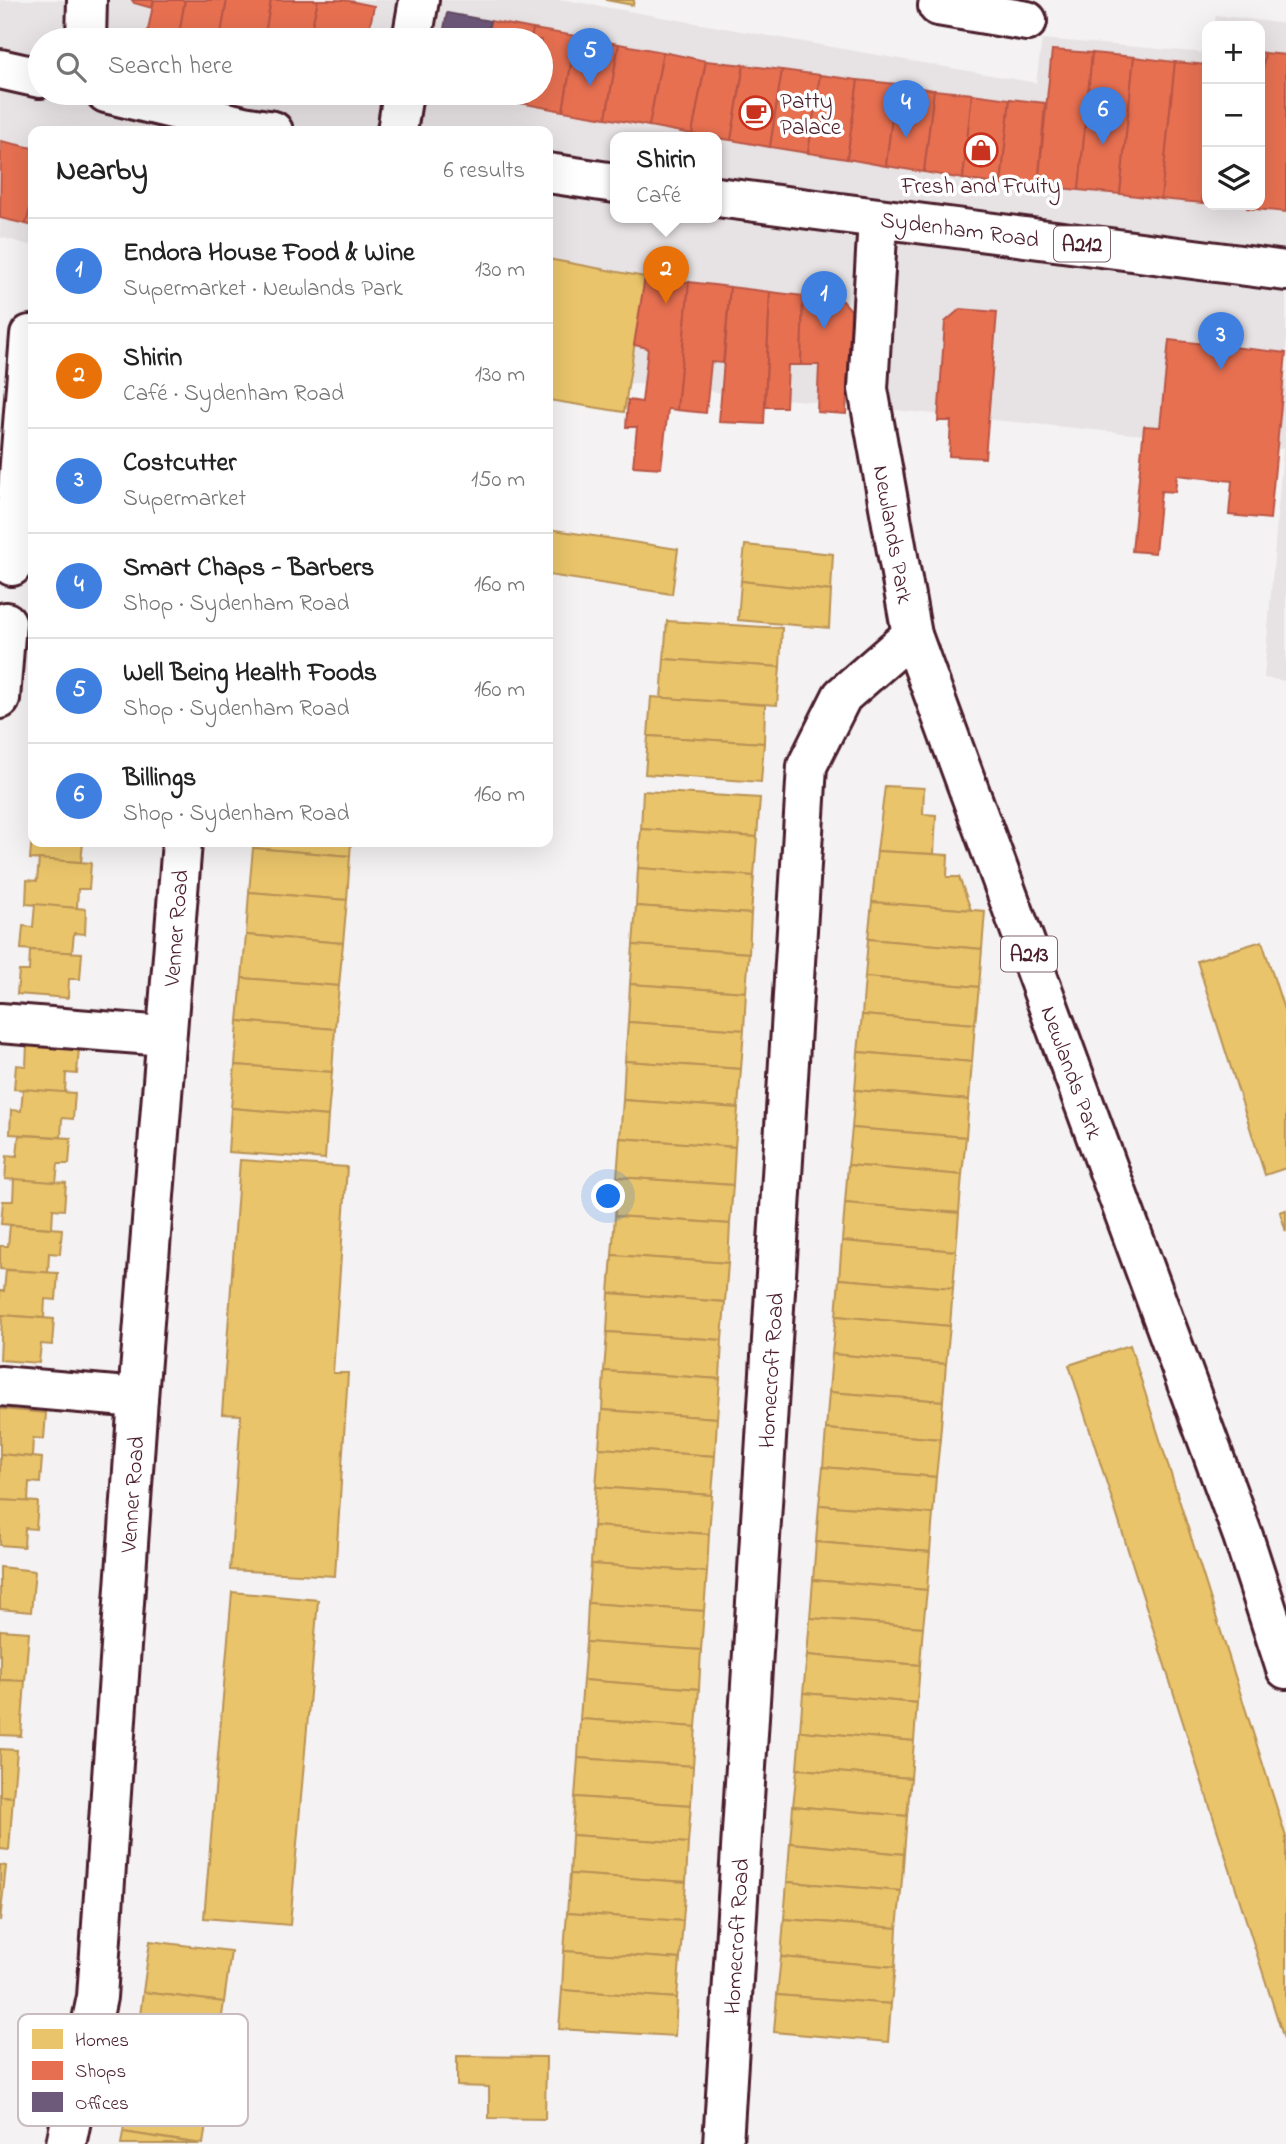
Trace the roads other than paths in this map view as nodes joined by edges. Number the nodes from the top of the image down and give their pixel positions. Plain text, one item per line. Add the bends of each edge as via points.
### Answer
1 (86, 0) edge
2 (419, 0) edge
3 (929, 2) edge
4 (1027, 22) dead end
5 (86, 28) edge
6 (414, 28) edge
7 (0, 69) edge
8 (28, 75) edge
9 (156, 105) edge
10 (401, 105) edge
11 (243, 126) edge
12 (398, 126) edge
13 (553, 174) edge
14 (610, 182) edge
15 (722, 198) edge
16 (878, 219) junction
17 (1286, 271) edge
18 (28, 361) edge
19 (12, 566) dead end
20 (912, 635) junction
21 (14, 645) edge
22 (0, 699) edge
23 (182, 847) edge
24 (0, 1023) edge
25 (165, 1036) junction
26 (0, 1386) edge
27 (138, 1398) junction
28 (1286, 1669) edge
29 (93, 2014) edge
30 (70, 2126) edge
31 (66, 2144) edge
32 (723, 2144) edge

1 - 5 street
2 - 6 street
3 - 4 street
7 - 8 street
9 - 11 street
10 - 12 street
13 - 14 street
15 - 16 street, Sydenham Road / A212
16 - 17 street, Sydenham Road / A212
16 - 20 street, Newlands Park / A213 via 868,389
18 - 19 street
20 - 28 street, Newlands Park / A213 via 1238,1523
20 - 32 street, Homecroft Road via 842,696 807,766
21 - 22 street
23 - 25 street, Venner Road
24 - 25 street
25 - 27 street, Venner Road
26 - 27 street
27 - 29 street, Venner Road
30 - 31 street, Venner Road

